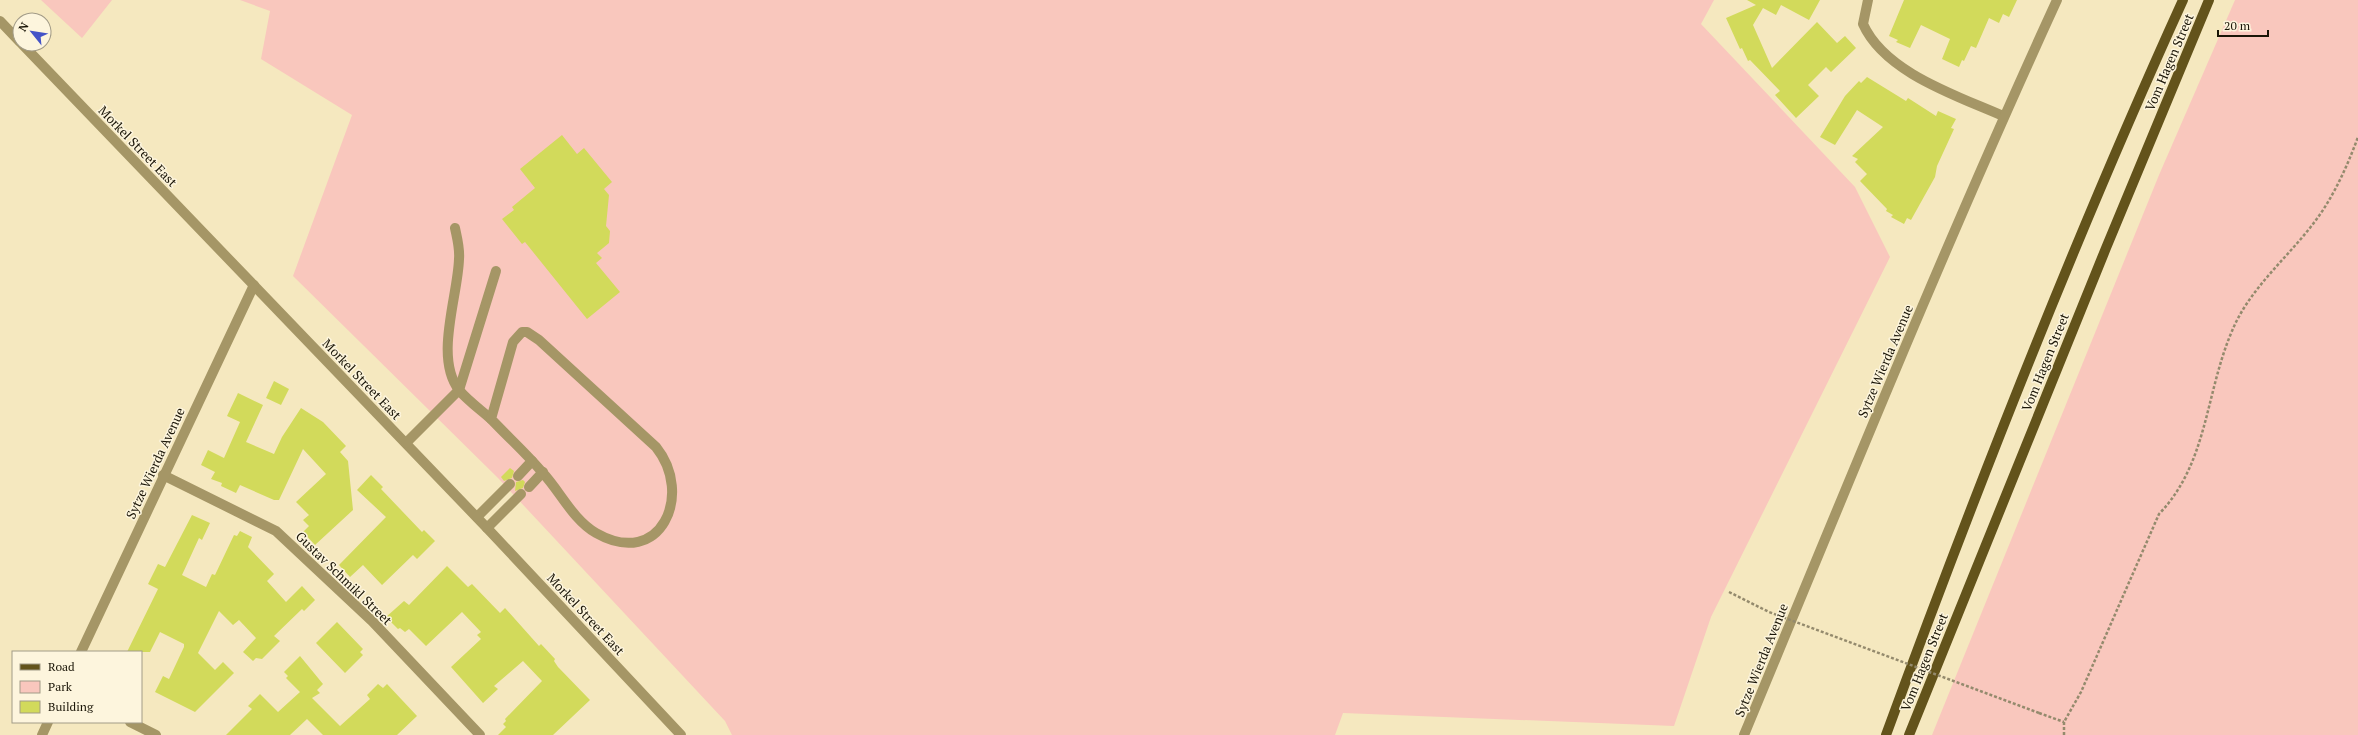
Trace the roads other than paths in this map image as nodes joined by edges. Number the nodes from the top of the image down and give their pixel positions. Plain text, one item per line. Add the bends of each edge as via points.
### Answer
1 (1868, 0) edge
2 (2057, 0) edge
3 (2183, 0) edge
4 (2209, 0) edge
5 (0, 21) edge
6 (12, 34) edge
7 (30, 52) edge
8 (2004, 116) junction
9 (455, 228) dead end
10 (496, 271) dead end
11 (254, 285) junction
12 (459, 390) junction
13 (491, 419) junction
14 (406, 443) junction
15 (532, 461) junction
16 (543, 472) junction
17 (163, 475) junction
18 (518, 476) dead end
19 (510, 484) dead end
20 (529, 487) dead end
21 (521, 494) dead end
22 (477, 517) junction
23 (487, 528) junction
24 (80, 651) edge
25 (48, 723) edge
26 (132, 723) edge
27 (42, 735) edge
28 (156, 735) edge
29 (480, 735) edge
30 (680, 735) edge
31 (1744, 735) edge
32 (1886, 735) edge
33 (1909, 735) edge

1 - 8 street via 1863,24 1872,40 1883,51 1922,80
2 - 8 street, Sytze Wierda Avenue
3 - 32 main road, Vom Hagen Street via 2104,183 1998,443
4 - 33 main road, Vom Hagen Street
5 - 6 street
7 - 11 street, Morkel Street East
8 - 31 street, Sytze Wierda Avenue
9 - 12 street via 460,257 447,354
10 - 12 street
11 - 14 street, Morkel Street East
11 - 17 street, Sytze Wierda Avenue
12 - 13 street
12 - 14 street
13 - 15 street
13 - 16 street via 514,342 517,336 527,332 539,340 664,456 672,483 672,499 660,531 647,540 616,541 596,533 583,523
14 - 22 street, Morkel Street East
15 - 16 street
15 - 18 street
16 - 20 street
17 - 24 street, Sytze Wierda Avenue
17 - 29 street, Gustav Schmikl Street via 276,531 372,621
19 - 22 street
21 - 23 street
22 - 23 street, Morkel Street East
23 - 30 street, Morkel Street East
25 - 27 street
26 - 28 street

